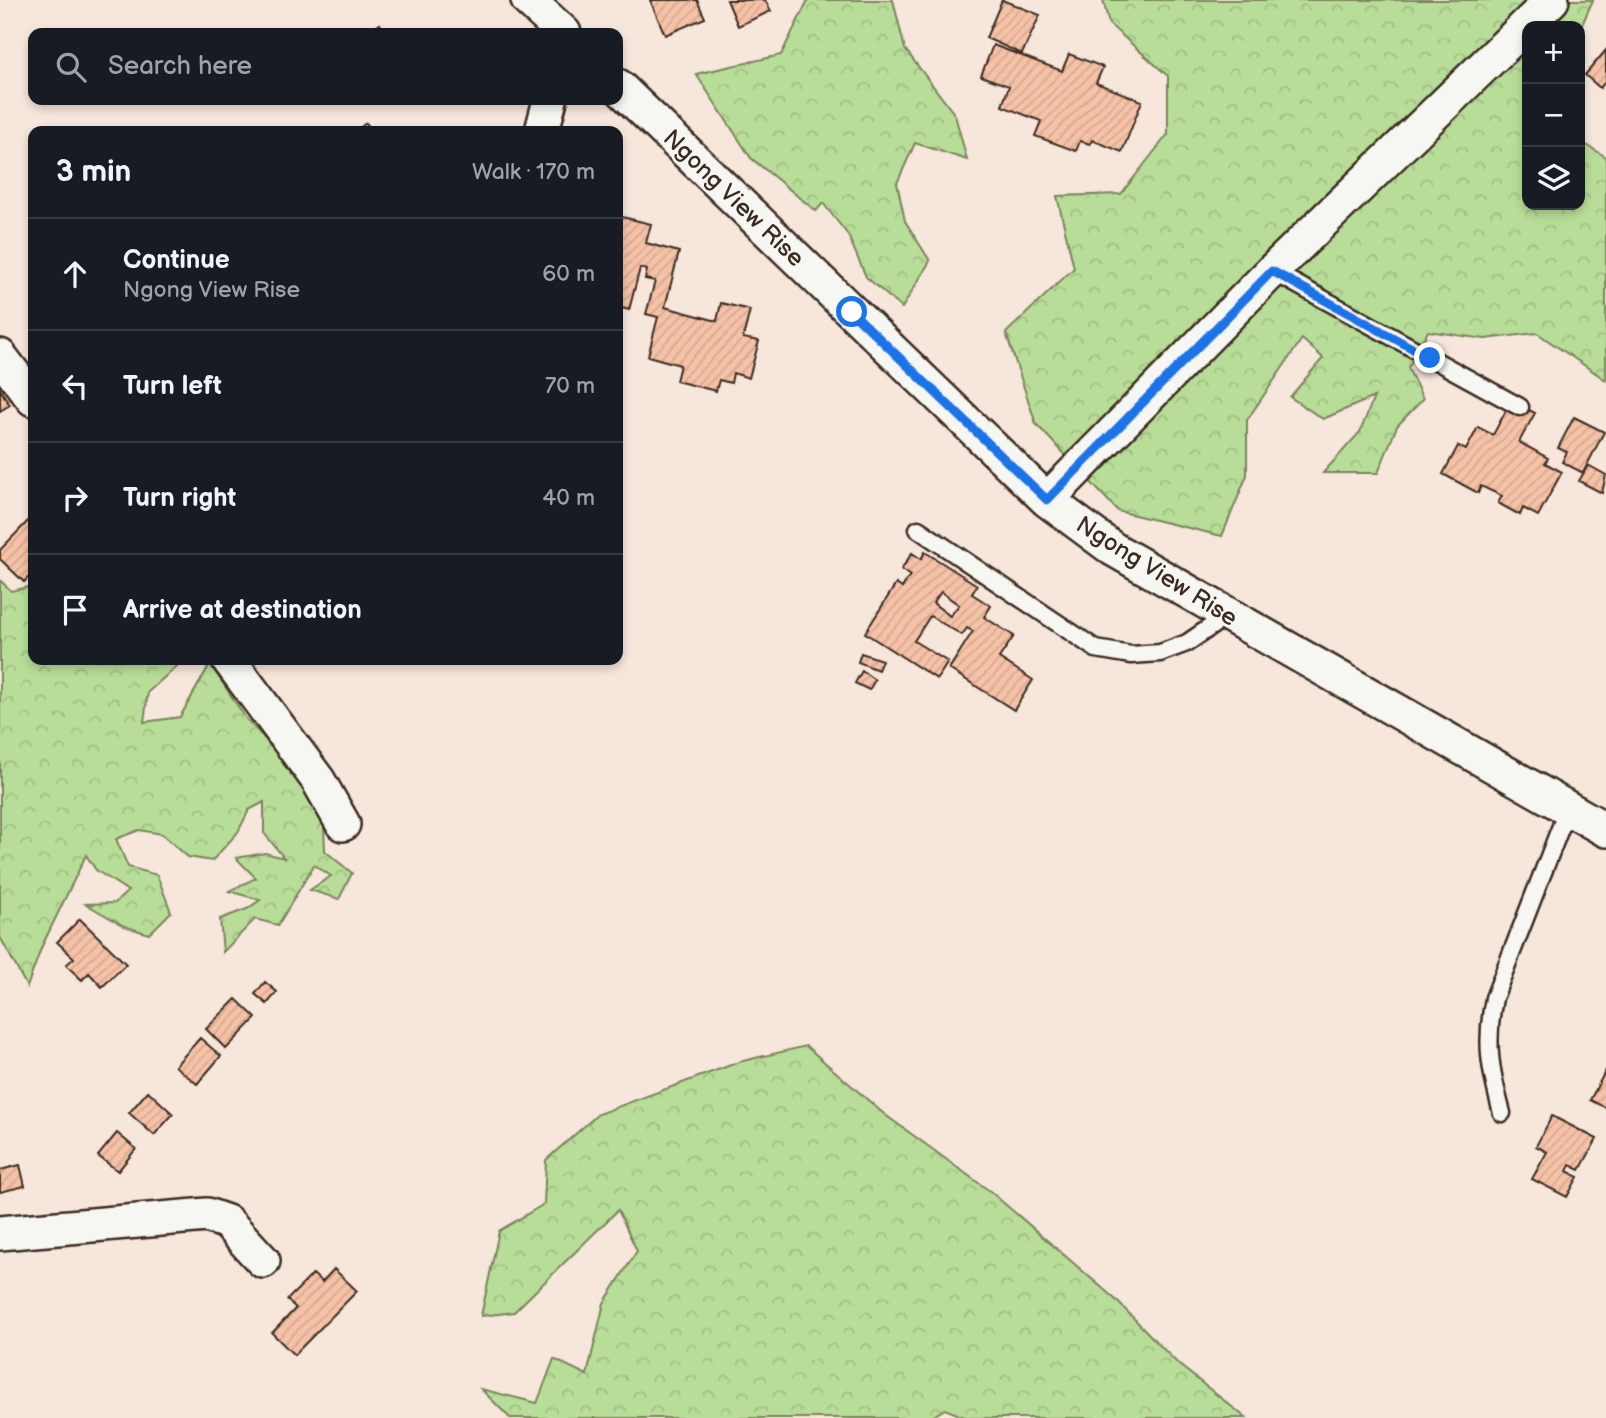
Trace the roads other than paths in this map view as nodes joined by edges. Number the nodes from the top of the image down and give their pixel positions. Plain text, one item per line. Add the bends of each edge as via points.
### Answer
1 (528, 0) edge
2 (1552, 0) edge
3 (559, 28) edge
4 (623, 91) edge
5 (549, 105) edge
6 (543, 126) edge
7 (1272, 271) junction
8 (0, 356) edge
9 (28, 392) edge
10 (1520, 407) dead end
11 (1047, 500) junction
12 (918, 529) dead end
13 (1228, 615) junction
14 (233, 665) edge
15 (1568, 808) junction
16 (344, 824) dead end
17 (1606, 830) edge
18 (1502, 1112) dead end
19 (0, 1233) edge
20 (263, 1261) dead end

1 - 3 street
2 - 7 street
4 - 11 street, Ngong View Rise
5 - 6 street
7 - 10 lane
7 - 11 street
8 - 9 street
11 - 13 street, Ngong View Rise via 1113,549
12 - 13 lane via 1096,649 1131,655 1160,653 1188,643
13 - 15 street, Ngong View Rise
14 - 16 street via 318,780
15 - 17 street, Ngong View Rise
15 - 18 lane via 1491,1011 1488,1062
19 - 20 street via 207,1215 226,1222

